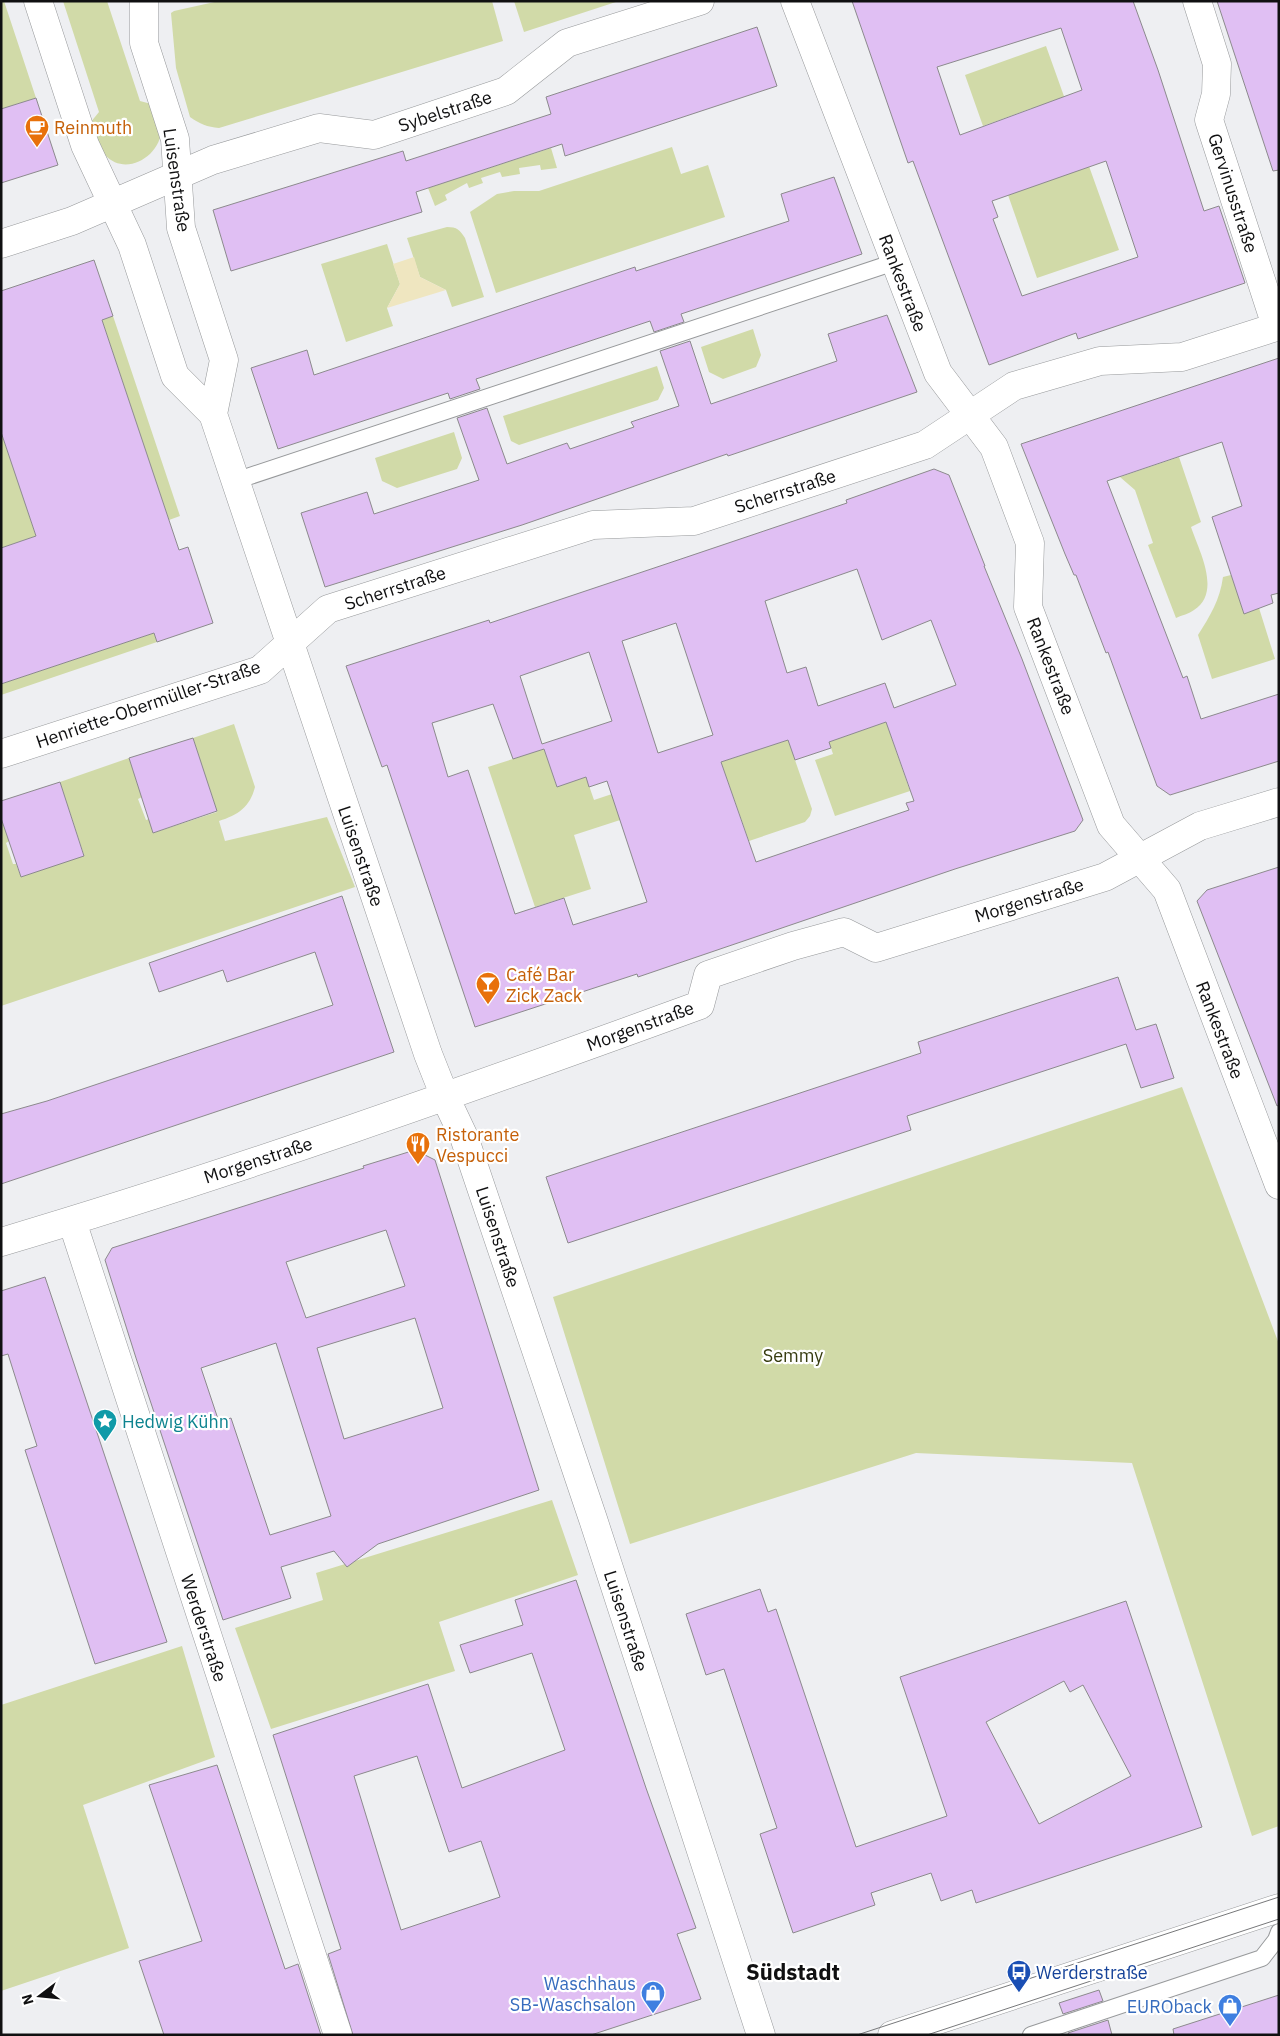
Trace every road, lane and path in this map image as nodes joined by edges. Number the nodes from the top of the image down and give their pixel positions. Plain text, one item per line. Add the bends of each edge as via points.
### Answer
1 (38, 1) edge
2 (130, 1) edge
3 (144, 1) edge
4 (700, 1) edge
5 (795, 1) edge
6 (1197, 1) edge
7 (144, 43) junction
8 (177, 175) junction
9 (112, 204) junction
10 (1, 244) edge
11 (895, 262) junction
12 (1277, 326) edge
13 (213, 414) junction
14 (971, 416) junction
15 (235, 481) junction
16 (289, 644) junction
17 (1, 754) edge
18 (1279, 802) edge
19 (1140, 858) junction
20 (445, 1097) junction
21 (1279, 1185) edge
22 (72, 1221) junction
23 (1, 1242) edge
24 (1279, 1908) edge
25 (1279, 1932) edge
26 (338, 2035) edge
27 (761, 2035) edge
28 (892, 2035) edge
29 (1031, 2035) edge

1 - 9 street, Luisenstraße via 85,145
2 - 7 street
3 - 7 street, Luisenstraße
4 - 8 street, Sybelstraße via 567,43 506,91 374,135 319,128 213,160
5 - 11 street, Rankestraße
6 - 12 street, Gervinusstraße via 1217,64 1216,94 1209,120
7 - 8 street, Luisenstraße via 175,139
8 - 9 street, Sybelstraße
8 - 13 street, Luisenstraße via 181,228 224,360
9 - 10 street, Sybelstraße
9 - 13 street, Luisenstraße via 132,245 175,376
11 - 14 street, Rankestraße via 938,372
11 - 15 lane
12 - 14 street, Scherrstraße via 1182,357 1100,361 1014,386
13 - 15 street, Luisenstraße
14 - 16 street, Scherrstraße via 925,445 694,521 593,525 328,609
14 - 19 street, Rankestraße via 994,447 1030,542 1028,607 1111,825
15 - 16 street, Luisenstraße
16 - 17 street, Henriette-Obermüller-Straße via 260,670
16 - 20 street, Luisenstraße
18 - 19 street, Morgenstraße via 1200,826
19 - 20 street, Morgenstraße via 1105,877 876,948 844,932 708,975 700,1005
19 - 21 street, Rankestraße via 1166,890
20 - 22 street, Morgenstraße
20 - 27 street, Luisenstraße via 464,1137 596,1528
22 - 23 street, Morgenstraße
22 - 26 street, Werderstraße
24 - 28 street
25 - 29 lane via 1262,1958

